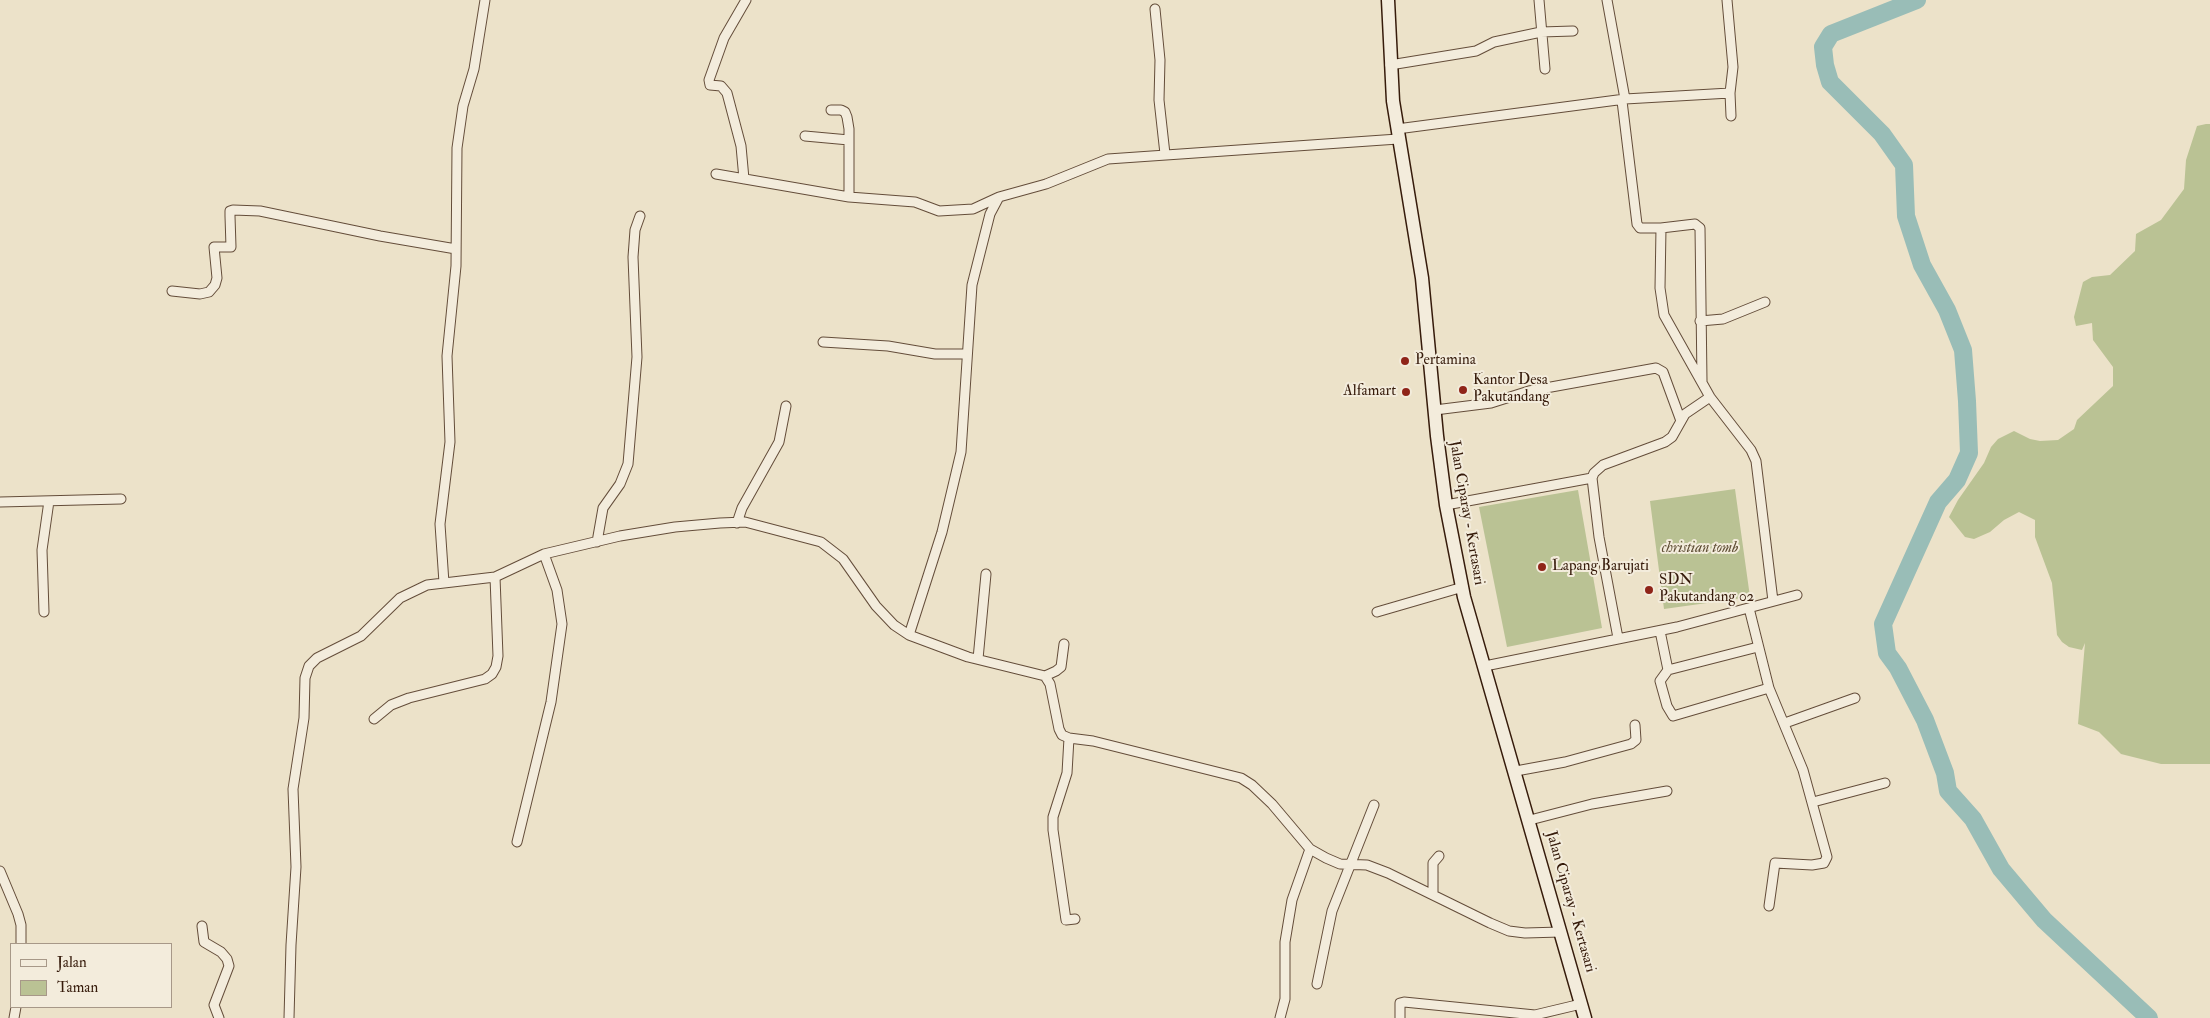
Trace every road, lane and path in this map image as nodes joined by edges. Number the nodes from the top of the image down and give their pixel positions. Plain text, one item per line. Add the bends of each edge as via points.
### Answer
1 (485, 0) edge
2 (746, 0) edge
3 (1388, 0) edge
4 (1539, 0) edge
5 (1608, 0) edge
6 (1727, 0) edge
7 (1155, 9) dead end
8 (1573, 31) dead end
9 (1541, 32) junction
10 (1390, 65) junction
11 (1545, 69) dead end
12 (1730, 93) junction
13 (1624, 100) junction
14 (831, 110) dead end
15 (1731, 116) dead end
16 (1398, 134) junction
17 (805, 136) dead end
18 (849, 140) junction
19 (1165, 154) junction
20 (716, 174) dead end
21 (744, 179) junction
22 (849, 197) junction
23 (999, 197) junction
24 (640, 216) dead end
25 (1661, 228) junction
26 (456, 249) junction
27 (172, 291) dead end
28 (1765, 302) dead end
29 (1700, 321) junction
30 (823, 342) dead end
31 (966, 354) junction
32 (1702, 384) junction
33 (1710, 397) junction
34 (786, 406) dead end
35 (1435, 410) junction
36 (1681, 421) junction
37 (1592, 478) junction
38 (122, 499) dead end
39 (49, 501) junction
40 (0, 502) edge
41 (1446, 505) junction
42 (737, 523) junction
43 (597, 542) junction
44 (544, 554) junction
45 (986, 574) dead end
46 (495, 577) junction
47 (444, 583) junction
48 (1463, 587) junction
49 (1797, 596) dead end
50 (1773, 601) junction
51 (1749, 608) junction
52 (44, 612) dead end
53 (1377, 612) dead end
54 (1660, 631) junction
55 (909, 635) junction
56 (1618, 638) junction
57 (1064, 644) dead end
58 (1758, 647) junction
59 (978, 659) junction
60 (1484, 666) junction
61 (1668, 670) junction
62 (1045, 676) junction
63 (1769, 688) junction
64 (1855, 698) dead end
65 (374, 720) dead end
66 (1784, 723) junction
67 (1635, 726) dead end
68 (1069, 738) junction
69 (1516, 772) junction
70 (1885, 783) dead end
71 (1667, 791) dead end
72 (1813, 802) junction
73 (1374, 805) dead end
74 (1530, 820) junction
75 (517, 842) dead end
76 (1310, 849) junction
77 (1439, 856) dead end
78 (1350, 863) junction
79 (0, 871) edge
80 (1432, 894) junction
81 (1769, 906) dead end
82 (1075, 919) dead end
83 (202, 926) dead end
84 (1561, 932) junction
85 (21, 943) edge
86 (1317, 984) dead end
87 (1581, 1004) junction
88 (216, 1012) edge
89 (289, 1018) edge
90 (1280, 1018) edge
91 (1400, 1018) edge
92 (1585, 1018) edge

1 - 26 street via 474,69 459,131
2 - 21 street via 724,38 709,80 710,84 721,86 727,93 741,146
3 - 10 main road, Jalan Ciparay - Kertasari
4 - 9 street
5 - 13 street
6 - 12 street via 1733,67
7 - 19 street
8 - 9 street
9 - 10 street via 1494,42 1476,51
9 - 11 street
10 - 16 main road, Jalan Ciparay - Kertasari
12 - 13 street
12 - 15 street
13 - 16 street
13 - 25 street via 1636,220 1640,228
14 - 18 street via 845,112
16 - 19 street
16 - 35 main road, Jalan Ciparay - Kertasari via 1422,278
17 - 18 street
18 - 22 street
19 - 23 street via 1108,160 1046,184
20 - 21 street
21 - 22 street
22 - 23 street via 915,202 938,211 973,208
23 - 31 street via 990,214 972,285
24 - 43 street via 635,230 633,257 637,357 628,464 620,484 601,513
25 - 29 street via 1695,224 1700,228
25 - 32 street via 1660,288 1664,315
26 - 27 street via 260,211 233,210 230,211 231,247 214,247 216,285 209,292 200,294
26 - 47 street via 447,356 450,442 441,510
28 - 29 street via 1723,319
29 - 32 street
30 - 31 street via 888,346 935,354
31 - 55 street via 962,452 942,532
32 - 33 street
33 - 36 street via 1685,414
33 - 50 street via 1756,461
34 - 42 street via 779,442
35 - 36 street via 1491,403 1529,391 1656,368 1663,372
35 - 41 main road, Jalan Ciparay - Kertasari
36 - 37 street via 1668,440 1603,465
37 - 41 street
37 - 56 street via 1599,537
38 - 39 street
39 - 40 street
39 - 52 street via 42,550
41 - 48 main road, Jalan Ciparay - Kertasari
42 - 43 street via 675,527
42 - 55 street via 745,522 821,542 833,549 876,606
43 - 44 street
44 - 46 street
44 - 75 street via 557,590 562,624 552,702
45 - 59 street
46 - 47 street
46 - 65 street via 498,656 492,674 485,679 391,705
47 - 89 street via 427,585 400,598 361,636 317,658 309,666 293,789 296,866
48 - 53 street
48 - 60 main road, Jalan Ciparay - Kertasari
49 - 50 street
50 - 51 street
51 - 54 street
51 - 58 street
54 - 56 street
54 - 61 street
55 - 59 street
56 - 60 street
57 - 62 street via 1060,667
58 - 61 street
58 - 63 street
59 - 62 street
60 - 69 main road, Jalan Ciparay - Kertasari
61 - 63 street via 1660,681 1673,716
62 - 68 street via 1050,684 1060,733
63 - 66 street
64 - 66 street
66 - 72 street
67 - 69 street via 1636,740 1632,744
68 - 76 street via 1093,741 1241,778 1272,804
68 - 82 street via 1067,772 1053,817 1066,920
69 - 74 main road, Jalan Ciparay - Kertasari
70 - 72 street
71 - 74 street via 1592,804
72 - 81 street via 1827,857 1824,863 1812,865 1775,863
73 - 78 street
74 - 84 main road, Jalan Ciparay - Kertasari
76 - 78 street via 1340,864
76 - 90 street via 1292,900 1285,942 1285,999
77 - 80 street via 1433,863
78 - 80 street via 1388,873
78 - 86 street via 1332,911
79 - 85 street via 21,924
80 - 84 street via 1509,931
83 - 88 street via 204,942 227,959
84 - 87 main road, Jalan Ciparay - Kertasari
87 - 91 street via 1535,1015 1404,1002 1400,1003
87 - 92 main road, Jalan Ciparay - Kertasari

